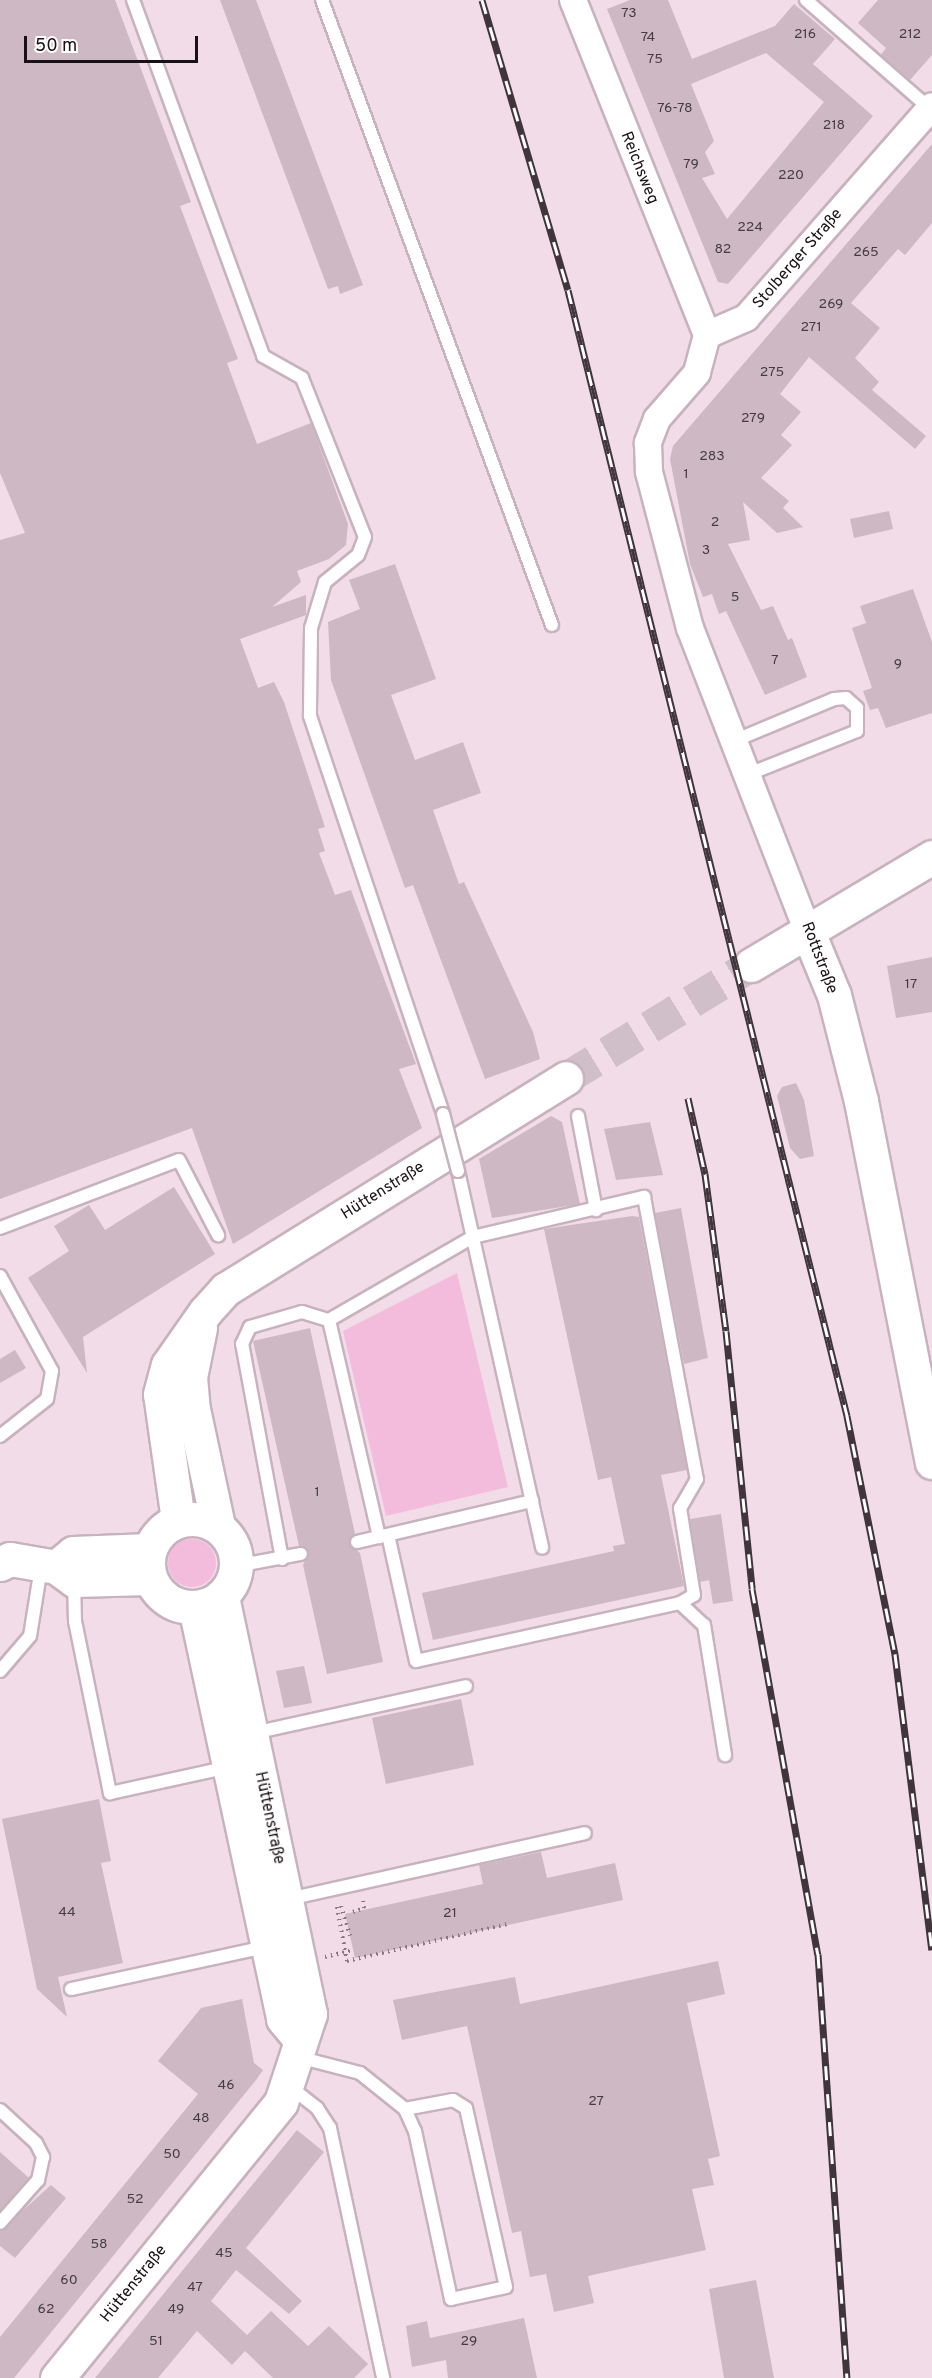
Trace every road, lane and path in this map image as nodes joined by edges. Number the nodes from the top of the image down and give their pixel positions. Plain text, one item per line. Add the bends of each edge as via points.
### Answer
1 (133, 0) edge
2 (322, 0) edge
3 (573, 0) edge
4 (806, 0) edge
5 (931, 107) edge
6 (708, 335) junction
7 (552, 625) dead end
8 (736, 740) junction
9 (749, 774) junction
10 (932, 857) edge
11 (808, 932) junction
12 (751, 965) tunnel mouth
13 (566, 1078) tunnel mouth
14 (578, 1116) dead end
15 (596, 1210) junction
16 (0, 1228) edge
17 (218, 1234) dead end
18 (473, 1236) junction
19 (0, 1276) edge
20 (206, 1312) junction
21 (328, 1320) junction
22 (0, 1436) edge
23 (932, 1462) edge
24 (532, 1501) junction
25 (178, 1520) junction
26 (218, 1526) junction
27 (383, 1536) junction
28 (357, 1542) dead end
29 (542, 1548) dead end
30 (301, 1554) dead end
31 (282, 1559) junction
32 (30, 1563) edge
33 (150, 1564) junction
34 (236, 1566) junction
35 (208, 1601) junction
36 (680, 1603) junction
37 (0, 1671) edge
38 (466, 1686) dead end
39 (246, 1754) junction
40 (725, 1755) dead end
41 (585, 1833) dead end
42 (359, 1883) junction
43 (287, 1899) junction
44 (363, 1901) junction
45 (341, 1906) junction
46 (353, 1912) dead end
47 (507, 1924) dead end
48 (350, 1936) dead end
49 (267, 1947) junction
50 (71, 1989) dead end
51 (296, 2061) junction
52 (405, 2109) junction
53 (0, 2110) edge
54 (0, 2223) edge
55 (57, 2378) edge
56 (383, 2378) edge

1 - 18 lane, bridge via 262,356 302,378 364,537 358,555 325,582 311,628 310,716 442,1114
2 - 7 lane
3 - 6 street, Reichsweg
4 - 5 lane
5 - 6 street, Stolberger Straße via 746,318
6 - 8 street, Rottstraße via 697,372 657,419 648,443 649,472 690,628
8 - 9 street, Rottstraße
8 - 9 lane via 834,699 846,698 857,708 857,731
9 - 11 street, Rottstraße
10 - 11 street
11 - 12 street
11 - 23 street, Rottstraße via 834,995 861,1101
13 - 20 street, Hüttenstraße via 226,1289
14 - 15 lane
15 - 18 lane
15 - 36 lane via 644,1197 697,1479 680,1508 694,1595
16 - 17 lane via 179,1160
18 - 21 lane
18 - 24 lane
19 - 22 lane via 52,1371 47,1399
20 - 25 street, Hüttenstraße via 168,1365 160,1394
20 - 26 street, Hüttenstraße via 190,1377
21 - 27 lane
21 - 31 lane via 302,1312 250,1327 242,1344
24 - 27 lane
24 - 29 lane
25 - 26 street
25 - 33 street via 160,1532
26 - 34 street via 235,1551
27 - 28 lane
27 - 36 lane via 416,1661
30 - 31 lane
31 - 34 lane
32 - 33 street
32 - 37 lane via 30,1636
32 - 39 lane via 75,1622 110,1793
33 - 35 street via 168,1600
34 - 35 street
35 - 39 street, Hüttenstraße
36 - 40 lane via 704,1626
38 - 39 lane
39 - 43 street, Hüttenstraße
39 - 49 street, Hüttenstraße
41 - 42 lane
42 - 43 lane
42 - 44 path
43 - 51 street, Hüttenstraße via 310,2014
44 - 45 path
44 - 46 path via 364,1908
45 - 47 path via 336,1907 346,1961
45 - 48 path
49 - 50 lane
49 - 51 street, Hüttenstraße
51 - 52 lane via 360,2073
51 - 55 street, Hüttenstraße via 267,2122
51 - 56 lane via 330,2128
52 - 52 lane via 415,2131 451,2299 506,2288 466,2108 453,2100
53 - 54 lane via 36,2143 43,2157 38,2180

